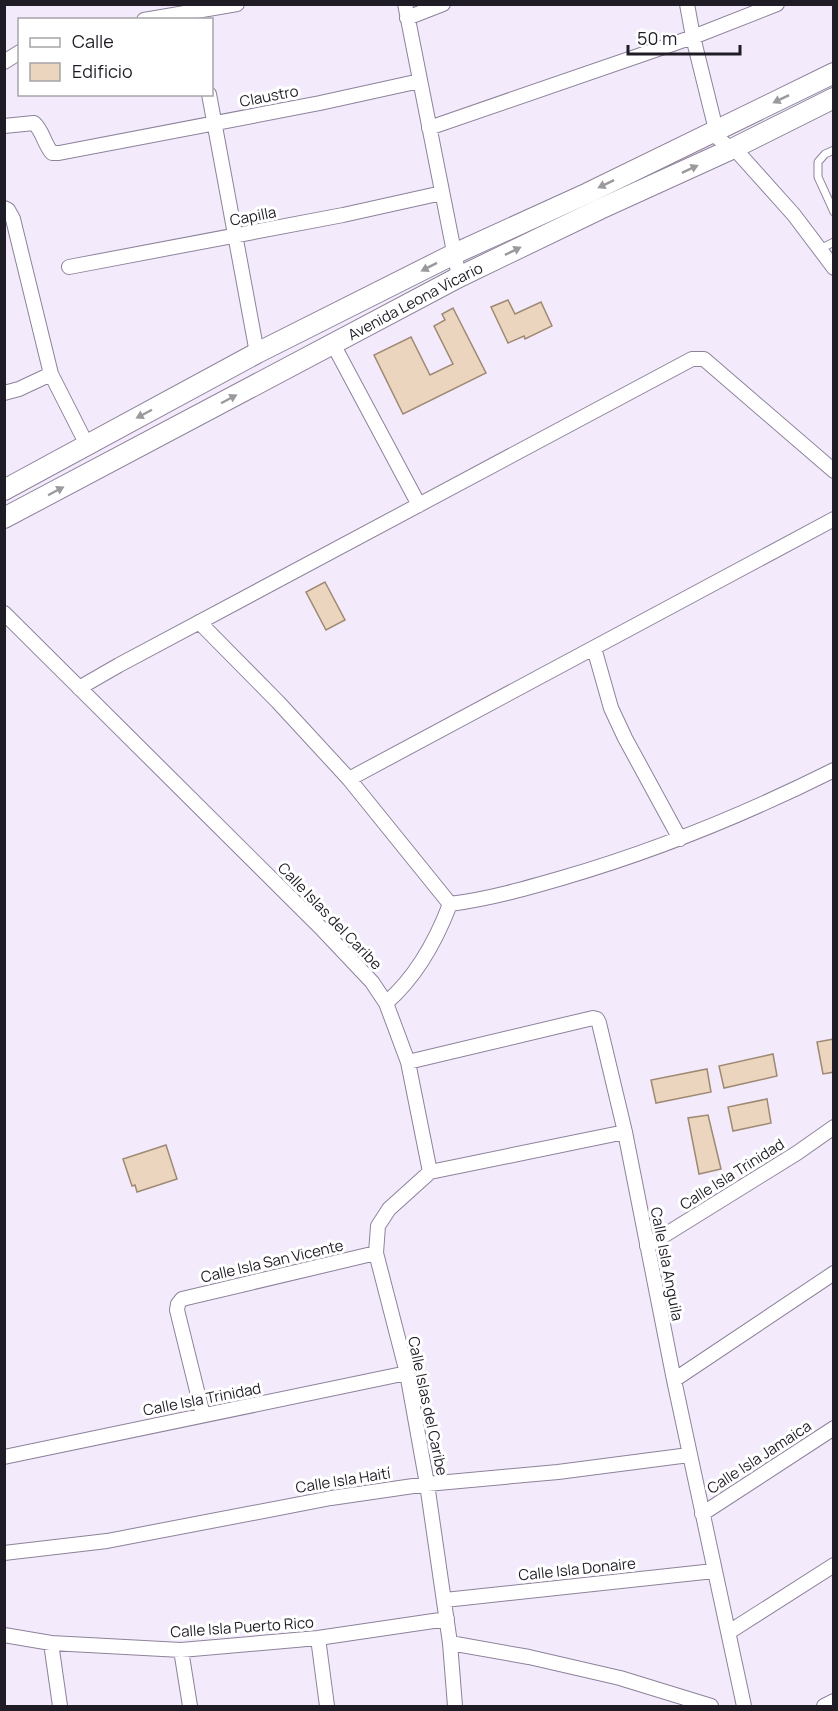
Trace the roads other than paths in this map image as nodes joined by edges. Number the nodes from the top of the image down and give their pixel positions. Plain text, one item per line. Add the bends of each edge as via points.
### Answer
1 (237, 4) edge
2 (443, 4) edge
3 (687, 4) edge
4 (777, 4) edge
5 (406, 11) edge
6 (193, 12) edge
7 (156, 18) edge
8 (693, 37) junction
9 (18, 53) edge
10 (4, 62) edge
11 (834, 73) edge
12 (420, 81) junction
13 (209, 96) edge
14 (834, 98) edge
15 (214, 123) junction
16 (4, 126) edge
17 (429, 128) junction
18 (715, 131) junction
19 (734, 148) junction
20 (834, 150) edge
21 (442, 193) junction
22 (4, 208) edge
23 (834, 212) edge
24 (235, 236) junction
25 (834, 242) edge
26 (819, 250) junction
27 (454, 254) junction
28 (69, 267) dead end
29 (834, 268) edge
30 (459, 277) junction
31 (333, 344) junction
32 (257, 353) junction
33 (51, 374) junction
34 (4, 393) edge
35 (87, 445) junction
36 (834, 471) edge
37 (4, 490) edge
38 (419, 505) junction
39 (4, 518) edge
40 (834, 519) edge
41 (4, 613) edge
42 (199, 622) junction
43 (594, 648) junction
44 (80, 688) junction
45 (834, 770) edge
46 (349, 779) junction
47 (680, 839) junction
48 (450, 904) junction
49 (386, 1003) junction
50 (408, 1062) junction
51 (834, 1127) edge
52 (626, 1132) junction
53 (430, 1172) junction
54 (646, 1246) junction
55 (376, 1253) junction
56 (834, 1273) edge
57 (407, 1373) junction
58 (674, 1380) junction
59 (203, 1415) junction
60 (834, 1428) edge
61 (689, 1455) junction
62 (4, 1457) edge
63 (428, 1484) junction
64 (702, 1514) junction
65 (4, 1553) edge
66 (834, 1565) edge
67 (714, 1571) junction
68 (445, 1600) junction
69 (447, 1619) junction
70 (729, 1632) junction
71 (4, 1635) edge
72 (318, 1638) junction
73 (51, 1643) junction
74 (450, 1643) junction
75 (181, 1650) junction
76 (834, 1701) edge
77 (708, 1706) edge
78 (60, 1707) edge
79 (190, 1707) edge
80 (327, 1707) edge
81 (455, 1707) edge
82 (744, 1707) edge
83 (824, 1707) edge

1 - 6 street
2 - 5 street
3 - 8 street
4 - 8 street
5 - 12 street
6 - 7 street
8 - 17 street
8 - 18 street
9 - 10 street
11 -> 18 street, Avenida Leona Vicario
12 - 15 street, Claustro
12 - 17 street
13 - 15 street
14 - 19 street, Avenida Leona Vicario
15 - 16 street, Claustro via 52,153 34,123
15 - 24 street
17 - 21 street
18 - 19 street via 718,138
18 -> 27 street, Avenida Leona Vicario
19 - 26 street via 794,215
30 -> 19 street, Avenida Leona Vicario
20 - 23 lane via 818,162 818,177
21 - 24 street, Capilla
21 - 27 street
22 - 33 street via 13,219
24 - 28 street, Capilla
24 - 32 street
25 - 26 lane
26 - 29 street
27 - 30 street
27 -> 32 street, Avenida Leona Vicario
30 - 31 street, Avenida Leona Vicario
31 - 38 street
39 -> 31 street, Avenida Leona Vicario
32 -> 35 street, Avenida Leona Vicario
33 - 34 street
33 - 35 street
35 - 37 street, Avenida Leona Vicario
36 - 38 street via 704,359 692,359
38 - 42 street
40 - 43 street
41 - 44 street, Calle Islas del Caribe
42 - 44 street
42 - 46 street
43 - 46 street
43 - 47 street via 611,708
44 - 49 street, Calle Islas del Caribe via 320,927 372,982
45 - 47 street
46 - 48 street
47 - 48 street via 512,892
48 - 49 street via 439,933 414,972
49 - 50 street, Calle Islas del Caribe
50 - 52 street, Calle Isla Anguila via 597,1019
50 - 53 street, Calle Islas del Caribe
51 - 54 street, Calle Isla Trinidad
52 - 53 street
52 - 54 street, Calle Isla Anguila
53 - 55 street, Calle Islas del Caribe via 388,1209 378,1226
54 - 58 street, Calle Isla Anguila
55 - 57 street, Calle Islas del Caribe
55 - 59 street, Calle Isla San Vicente via 182,1299 177,1310
56 - 58 street
57 - 59 street, Calle Isla Trinidad
57 - 63 street, Calle Islas del Caribe
58 - 61 street, Calle Isla Anguila
59 - 62 street, Calle Isla Trinidad
60 - 64 street, Calle Isla Jamaica
61 - 63 street, Calle Isla Haití
61 - 64 street, Calle Isla Anguila
63 - 65 street, Calle Isla Haití via 331,1498 107,1541
63 - 68 street, Calle Islas del Caribe
64 - 67 street, Calle Isla Anguila
66 - 70 street
67 - 68 street, Calle Isla Donaire
67 - 70 street, Calle Isla Anguila
68 - 69 street, Calle Islas del Caribe
69 - 72 street, Calle Isla Puerto Rico
69 - 74 street, Calle Islas del Caribe
70 - 82 street, Calle Isla Anguila
71 - 73 street, Calle Isla Puerto Rico
72 - 75 street, Calle Isla Puerto Rico
72 - 80 street
73 - 75 street, Calle Isla Puerto Rico
73 - 78 street
74 - 77 street via 620,1678
74 - 81 street, Calle Islas del Caribe
75 - 79 street
76 - 83 street

